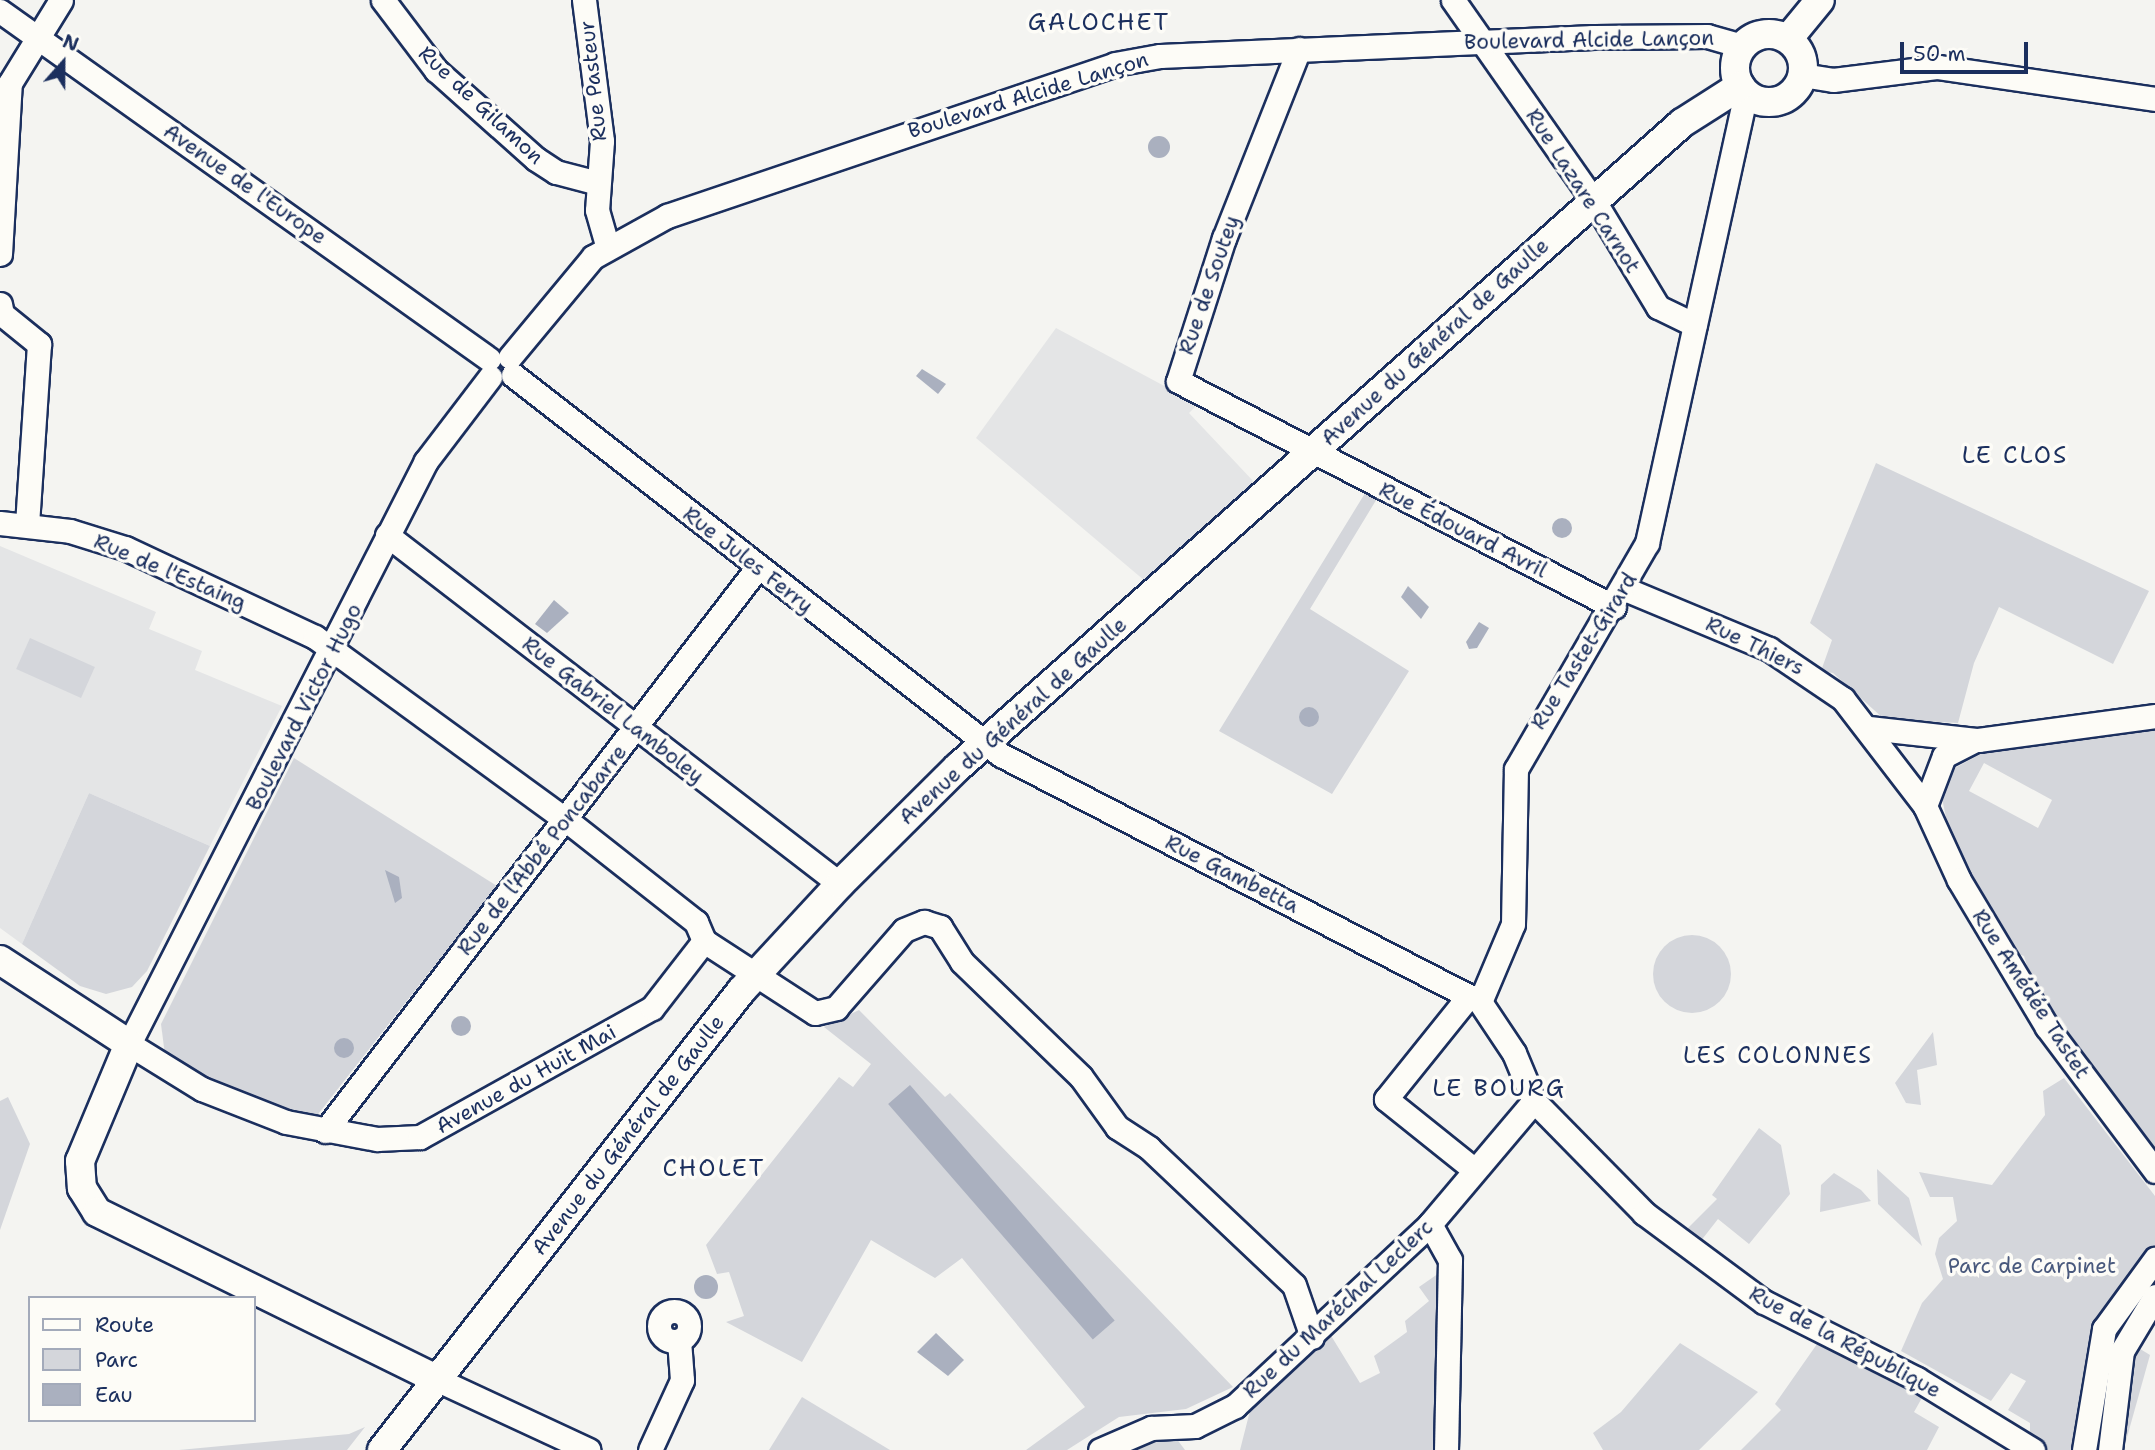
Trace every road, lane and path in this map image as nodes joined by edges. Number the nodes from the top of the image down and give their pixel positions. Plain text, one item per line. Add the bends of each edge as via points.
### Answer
1 (61, 0) edge
2 (383, 0) edge
3 (584, 0) edge
4 (1453, 0) edge
5 (1821, 0) edge
6 (0, 10) edge
7 (35, 36) junction
8 (1788, 39) junction
9 (1482, 41) junction
10 (1742, 46) junction
11 (1299, 49) junction
12 (1802, 75) junction
13 (1743, 90) junction
14 (2155, 99) edge
15 (598, 183) junction
16 (1594, 201) junction
17 (607, 245) junction
18 (0, 254) edge
19 (0, 304) edge
20 (1695, 325) junction
21 (501, 367) junction
22 (1311, 453) junction
23 (0, 523) edge
24 (27, 524) junction
25 (387, 535) junction
26 (758, 568) junction
27 (1619, 598) junction
28 (331, 647) junction
29 (2155, 716) edge
30 (635, 728) junction
31 (1869, 728) junction
32 (1978, 740) junction
33 (984, 744) junction
34 (1925, 806) junction
35 (565, 819) junction
36 (840, 884) junction
37 (704, 941) junction
38 (0, 960) edge
39 (753, 979) junction
40 (1474, 999) junction
41 (129, 1044) junction
42 (1534, 1101) junction
43 (325, 1131) junction
44 (1472, 1168) junction
45 (2155, 1171) edge
46 (1430, 1224) junction
47 (2155, 1259) edge
48 (2155, 1296) edge
49 (1312, 1337) junction
50 (679, 1340) dead end
51 (438, 1380) junction
52 (382, 1450) edge
53 (589, 1450) edge
54 (650, 1450) edge
55 (1100, 1450) edge
56 (1446, 1450) edge
57 (2033, 1450) edge
58 (2084, 1450) edge
59 (2110, 1450) edge

1 - 7 street
2 - 15 street, Rue de Gilamon via 436,70 515,142 555,172
3 - 15 street, Rue Pasteur via 602,141
4 - 9 street, Rue Lazare Carnot
5 - 8 main road
6 - 7 street, Avenue de l'Europe
7 - 18 street via 10,83
7 - 21 street, Avenue de l'Europe
8 - 10 main road via 1759,35
8 - 12 main road via 1799,51
9 - 10 street, Boulevard Alcide Lançon via 1707,36
9 - 11 street, Boulevard Alcide Lançon
9 - 16 street, Rue Lazare Carnot
10 - 13 main road via 1734,66
11 - 17 street, Boulevard Alcide Lançon via 1160,56 1115,64 723,192
11 - 22 street, Rue de Soutey via 1224,238 1178,380
12 - 13 main road via 1779,100
12 - 14 street via 1833,80 1938,67
13 - 16 main road, Avenue du Général de Gaulle via 1682,122
13 - 20 street, Rue Tastet-Girard
15 - 17 street, Rue Pasteur
16 - 20 street, Rue Lazare Carnot via 1658,307
16 - 22 main road, Avenue du Général de Gaulle
17 - 21 street, Boulevard Alcide Lançon
19 - 24 street via 2,314 39,344
20 - 27 street, Rue Tastet-Girard via 1647,542
21 - 25 street, Boulevard Victor Hugo via 426,461
21 - 26 street, Rue Jules Ferry
22 - 27 street, Rue Édouard Avril
22 - 33 main road, Avenue du Général de Gaulle
23 - 24 street, Rue de l'Estaing
24 - 28 street, Rue de l'Estaing via 125,548
25 - 28 street, Boulevard Victor Hugo
25 - 30 street, Rue Gabriel Lamboley
26 - 30 street, Rue de l'Abbé Poncabarre
26 - 33 street, Rue Jules Ferry
27 - 31 street, Rue Thiers via 1794,663 1843,699
27 - 40 street, Rue Tastet-Girard via 1549,704 1516,769 1513,924
28 - 35 street, Rue de l'Estaing
28 - 41 street, Boulevard Victor Hugo
29 - 32 street
30 - 35 street, Rue de l'Abbé Poncabarre
30 - 36 street, Rue Gabriel Lamboley
31 - 32 street
31 - 34 street, Rue Amédée Tastet
32 - 34 street via 1944,756
33 - 36 main road, Avenue du Général de Gaulle
33 - 40 street, Rue Gambetta
34 - 45 street, Rue Amédée Tastet via 1959,880 2047,1027
35 - 37 street, Rue de l'Estaing via 695,922
35 - 43 street, Rue de l'Abbé Poncabarre
36 - 39 main road, Avenue du Général de Gaulle
37 - 39 street
37 - 43 street, Avenue du Huit Mai via 652,1008 461,1119 420,1137
38 - 41 main road, Avenue du Huit Mai
39 - 49 street via 806,1012 830,1012 904,930 924,922 940,928 962,962 1081,1077 1117,1127 1149,1148 1294,1285
39 - 51 main road, Avenue du Général de Gaulle
40 - 42 street, Rue de la République via 1514,1053
40 - 44 street, Rue Tastet-Girard via 1387,1099
41 - 43 street, Avenue du Huit Mai via 237,1106
41 - 51 main road via 79,1161 82,1188 97,1212
42 - 44 street, Rue du Maréchal Leclerc
42 - 57 street, Rue de la République via 1644,1213 1741,1286
44 - 46 street, Rue du Maréchal Leclerc
46 - 49 street, Rue du Maréchal Leclerc
46 - 56 street via 1450,1260
47 - 58 street via 2104,1329
48 - 59 street via 2122,1351
49 - 55 street, Rue du Maréchal Leclerc via 1216,1417 1151,1428
50 - 54 street via 682,1381
51 - 52 main road, Avenue du Général de Gaulle
51 - 53 street

